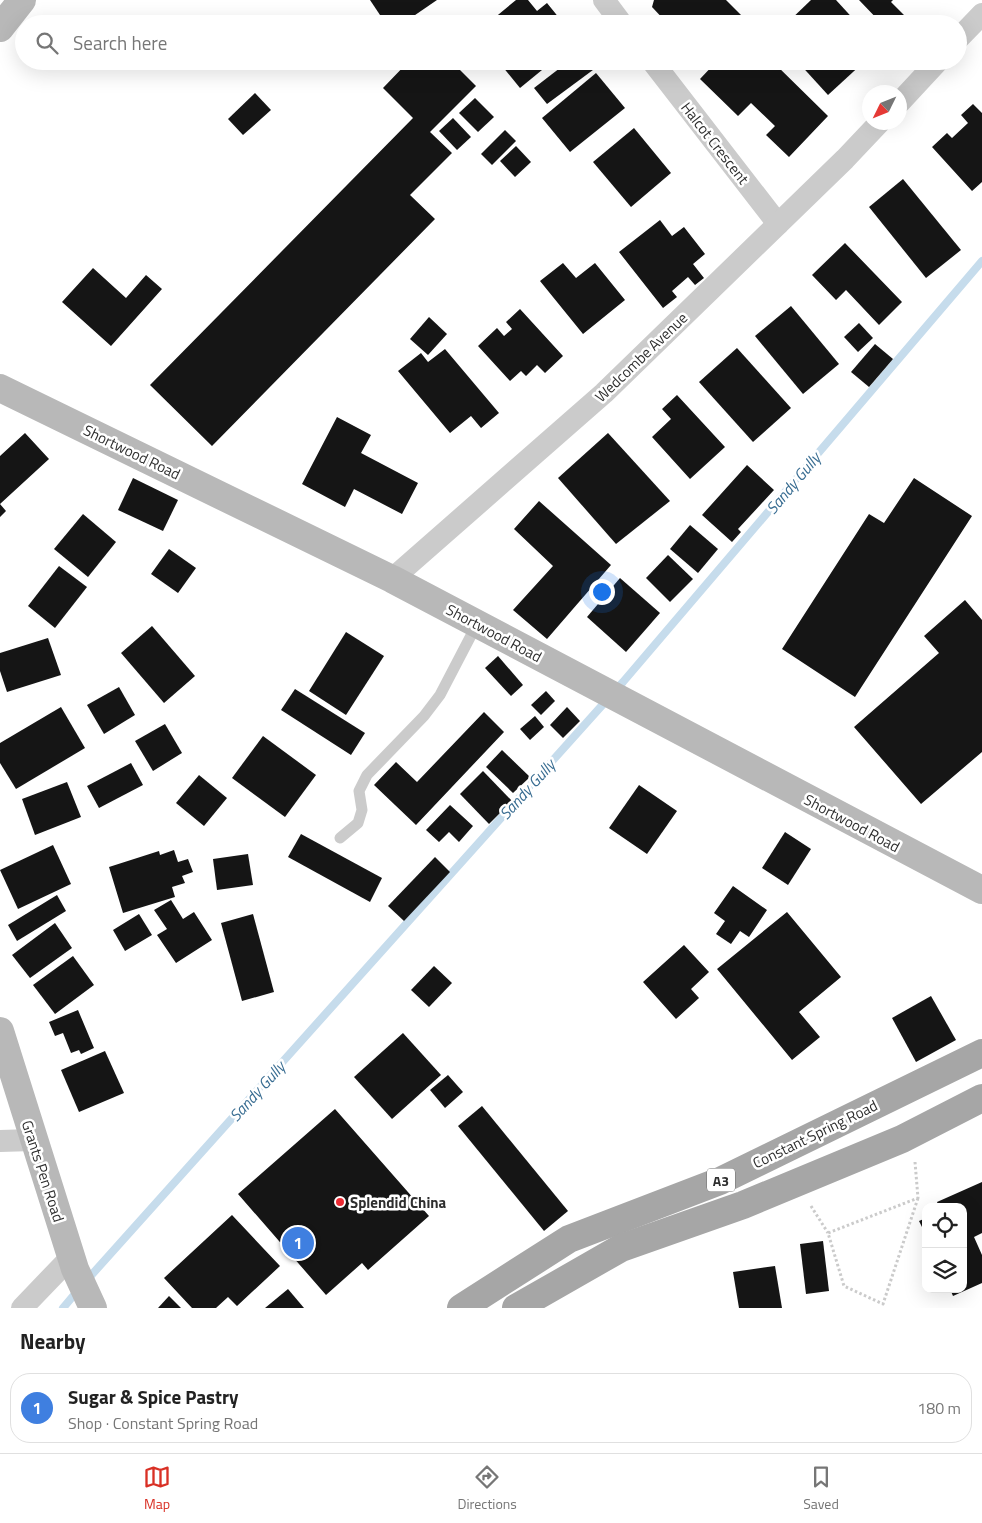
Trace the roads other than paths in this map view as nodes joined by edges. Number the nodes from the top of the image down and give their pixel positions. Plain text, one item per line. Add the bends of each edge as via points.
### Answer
1 (22, 0) edge
2 (604, 0) edge
3 (982, 14) edge
4 (615, 15) edge
5 (0, 28) edge
6 (967, 30) edge
7 (659, 70) edge
8 (930, 70) edge
9 (907, 94) edge
10 (872, 130) edge
11 (778, 224) junction
12 (0, 388) edge
13 (392, 579) junction
14 (477, 624) junction
15 (340, 838) dead end
16 (982, 890) edge
17 (0, 1031) edge
18 (982, 1052) edge
19 (982, 1098) edge
20 (33, 1140) junction
21 (0, 1141) edge
22 (73, 1263) junction
23 (520, 1306) edge
24 (22, 1308) edge
25 (93, 1308) edge
26 (462, 1308) edge

1 - 5 main road
2 - 4 street
3 - 6 street
7 - 11 street, Halcot Crescent
8 - 9 street
10 - 11 street, Wedcombe Avenue
11 - 13 street, Wedcombe Avenue via 604,393
12 - 13 main road, Shortwood Road
13 - 14 main road, Shortwood Road
14 - 15 lane via 440,695 367,775 359,791 362,810 358,823
14 - 16 main road, Shortwood Road
17 - 20 main road, Grants Pen Road
18 - 26 main road, Constant Spring Road / A3 via 720,1181 569,1239
19 - 23 main road, A3 via 913,1134 743,1206 621,1248
20 - 21 street
20 - 22 main road, Grants Pen Road
22 - 24 street
22 - 25 main road, Grants Pen Road

